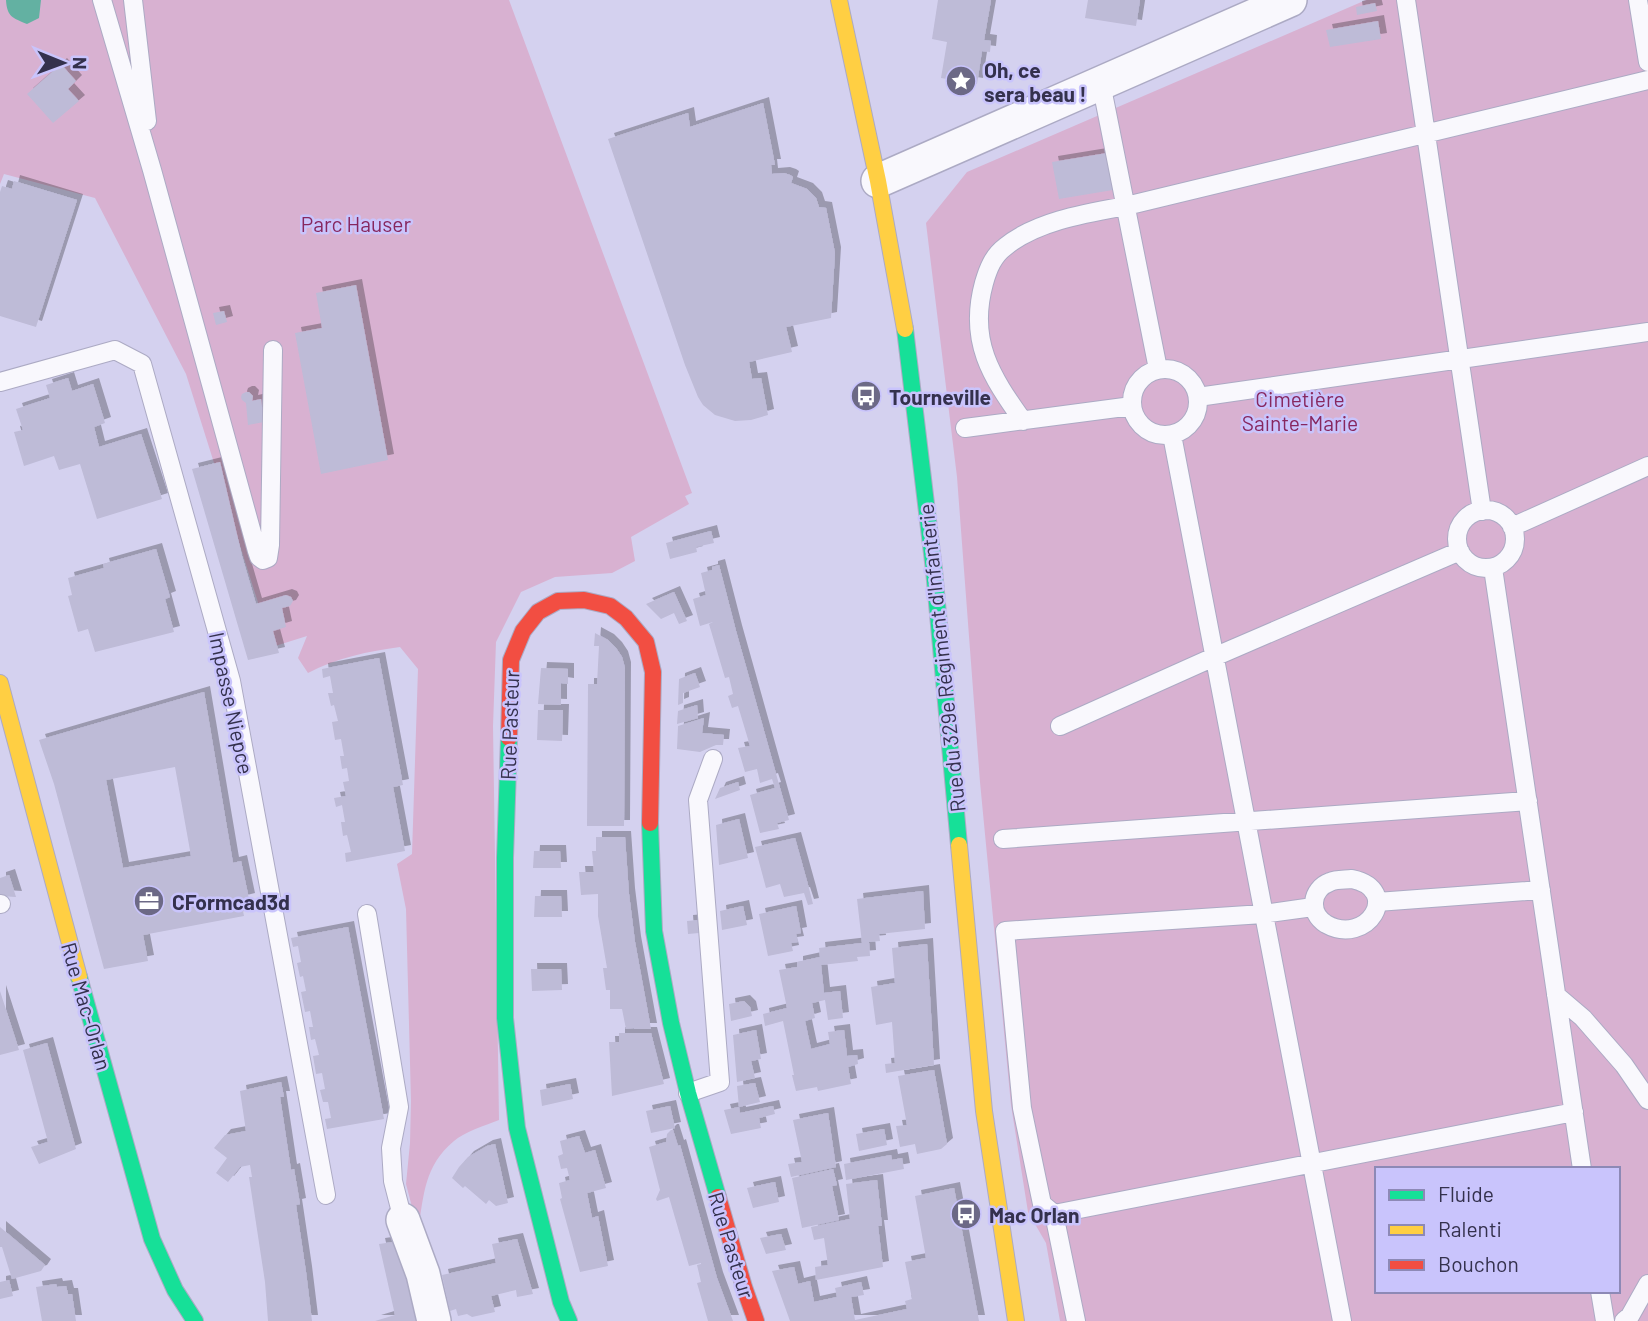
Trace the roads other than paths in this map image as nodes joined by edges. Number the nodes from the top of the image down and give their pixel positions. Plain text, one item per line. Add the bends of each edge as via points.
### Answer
1 (102, 0) edge
2 (133, 0) edge
3 (839, 0) edge
4 (1290, 0) edge
5 (1406, 0) edge
6 (1638, 0) edge
7 (1648, 62) edge
8 (1648, 80) edge
9 (1101, 83) junction
10 (1426, 133) junction
11 (152, 170) junction
12 (878, 181) junction
13 (1126, 206) junction
14 (1648, 332) edge
15 (273, 351) dead end
16 (1460, 360) junction
17 (1158, 369) junction
18 (0, 382) edge
19 (1198, 397) junction
20 (1132, 406) junction
21 (1023, 421) junction
22 (965, 428) dead end
23 (1172, 435) junction
24 (1648, 466) edge
25 (1482, 511) junction
26 (1512, 527) junction
27 (1460, 551) junction
28 (1493, 568) junction
29 (1214, 657) junction
30 (0, 683) edge
31 (1060, 726) dead end
32 (713, 759) dead end
33 (1528, 801) junction
34 (1245, 821) junction
35 (1003, 839) dead end
36 (1541, 890) junction
37 (1377, 902) junction
38 (1313, 907) junction
39 (367, 914) dead end
40 (1263, 914) junction
41 (1556, 995) junction
42 (688, 1093) junction
43 (1648, 1100) edge
44 (1574, 1112) junction
45 (1312, 1164) junction
46 (1582, 1167) edge
47 (326, 1195) dead end
48 (1054, 1214) junction
49 (404, 1220) joint
50 (1648, 1284) edge
51 (1600, 1293) edge
52 (195, 1321) edge
53 (433, 1321) edge
54 (569, 1321) edge
55 (756, 1321) edge
56 (1016, 1321) edge
57 (1076, 1321) edge
58 (1342, 1321) edge
59 (1605, 1321) edge
60 (1624, 1321) edge

1 - 11 lane
2 - 11 lane
3 - 12 street, Rue du 329e Régiment d'Infanterie
4 - 9 street
5 - 10 lane
6 - 7 lane
8 - 10 lane
9 - 12 street
9 - 13 lane
10 - 13 lane
10 - 16 lane
11 - 15 lane via 262,560 268,558 270,545
12 - 56 street, Rue du 329e Régiment d'Infanterie via 907,339 934,570 984,1111
13 - 17 lane
13 - 21 lane via 1057,221 1005,246 993,259 981,295 979,335 991,373
14 - 16 lane
16 - 19 lane
16 - 25 lane
17 - 19 lane via 1186,377
17 - 20 lane via 1137,383
18 - 47 lane, Impasse Niepce via 115,350 142,364 232,681
19 - 23 lane via 1194,419
20 - 21 lane
20 - 23 lane via 1148,432
21 - 22 lane
23 - 29 lane
24 - 26 lane
25 - 26 lane via 1500,514
25 - 27 lane via 1462,523
26 - 28 lane via 1513,552
27 - 28 lane via 1474,565
27 - 29 lane
28 - 33 lane
29 - 31 lane
29 - 34 lane
30 - 52 street, Rue Mac-Orlan via 152,1239
32 - 42 lane via 698,800 720,1082
33 - 34 lane
33 - 36 lane
34 - 35 lane
34 - 40 lane
36 - 37 lane
36 - 41 lane
37 - 38 lane via 1369,921 1349,928 1323,922
37 - 38 lane via 1373,891 1352,879 1328,882 1314,897
38 - 40 lane
39 - 49 lane via 399,1107 391,1148 393,1181
40 - 45 lane
40 - 48 lane via 1005,931 1022,1108 1042,1204
41 - 43 lane via 1583,1018
41 - 44 lane
42 - 54 street, Rue Pasteur via 654,931 650,839 653,672 646,642 610,606 558,601 538,612 523,631 511,660 505,1018 517,1128
42 - 55 street, Rue Pasteur
44 - 45 lane
44 - 46 lane
45 - 48 lane
45 - 58 lane
48 - 57 lane
49 - 53 street
50 - 60 lane
51 - 59 lane

